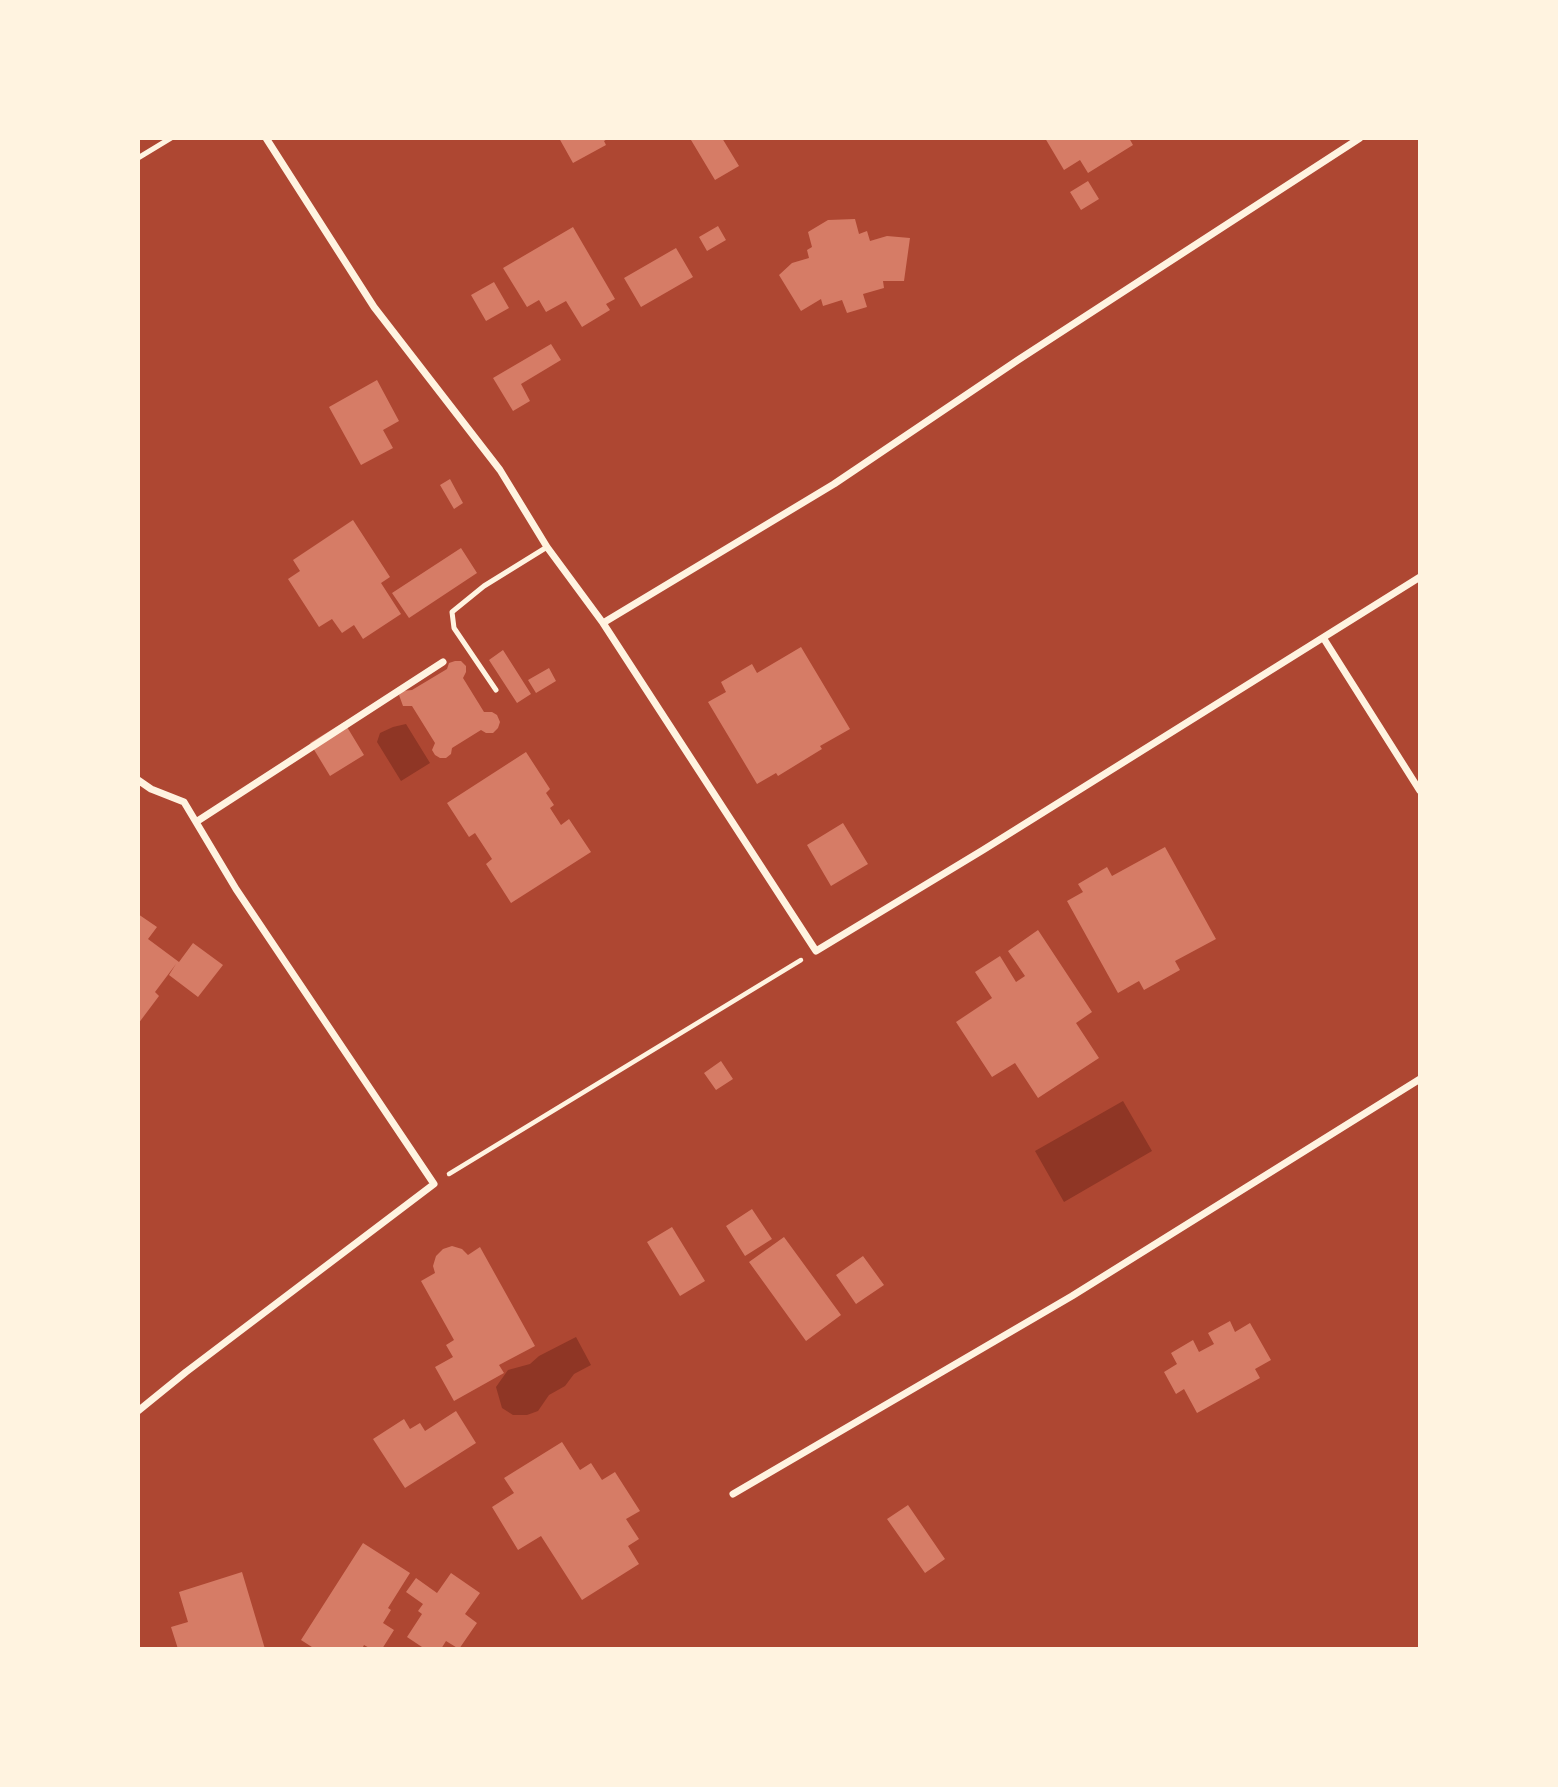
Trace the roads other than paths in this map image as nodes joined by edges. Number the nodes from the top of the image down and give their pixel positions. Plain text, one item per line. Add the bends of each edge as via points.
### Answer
1 (171, 138) edge
2 (266, 138) edge
3 (1360, 138) edge
4 (138, 158) edge
5 (547, 547) junction
6 (1420, 577) edge
7 (603, 623) junction
8 (1324, 639) junction
9 (443, 662) dead end
10 (496, 690) dead end
11 (138, 780) edge
12 (1420, 791) edge
13 (196, 822) junction
14 (1420, 1079) edge
15 (138, 1411) edge
16 (733, 1494) dead end

1 - 4 lane
2 - 5 street via 374,307 500,470
3 - 7 street via 834,484
5 - 7 street
5 - 10 lane via 452,612 454,628
6 - 8 street
7 - 8 street via 816,951
8 - 12 street
9 - 13 street
11 - 13 street via 184,803
13 - 15 street via 434,1184
14 - 16 street via 1072,1296

